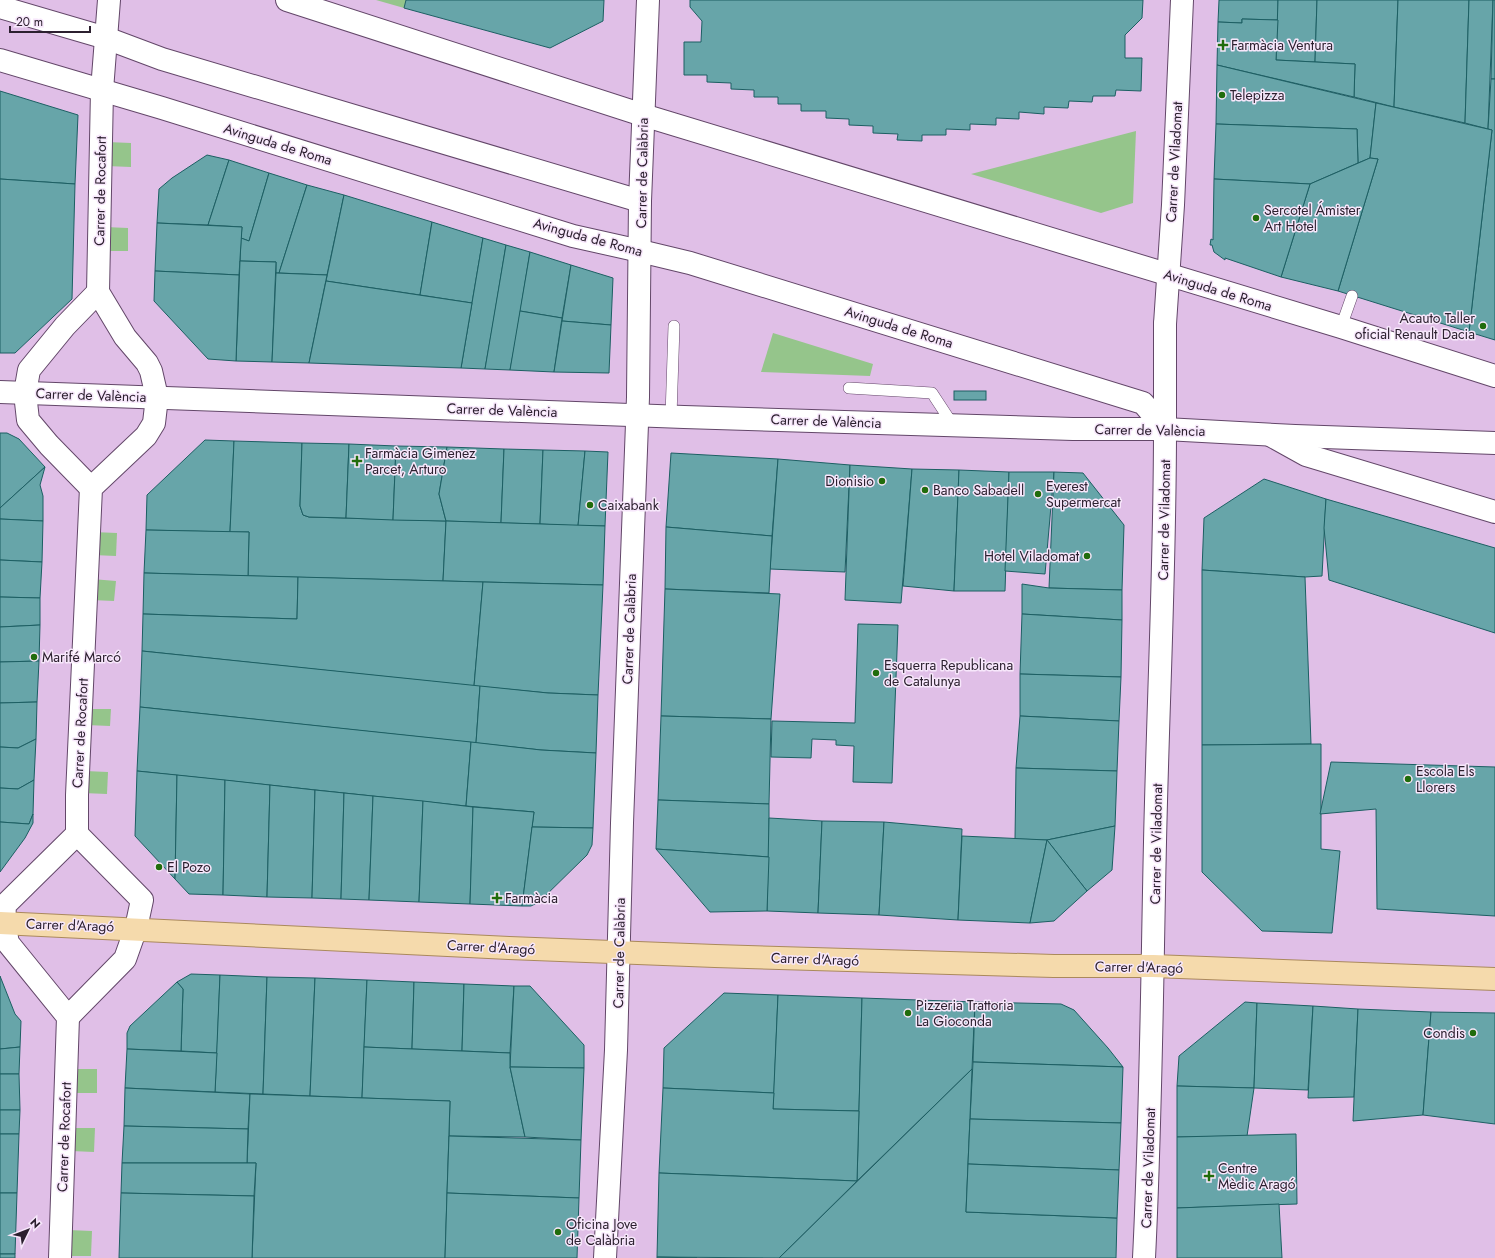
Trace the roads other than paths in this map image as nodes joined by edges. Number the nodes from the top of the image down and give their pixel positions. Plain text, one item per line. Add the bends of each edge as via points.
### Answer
1 (109, 0) edge
2 (287, 0) edge
3 (648, 0) edge
4 (1182, 0) edge
5 (0, 7) edge
6 (106, 38) junction
7 (0, 60) edge
8 (102, 90) junction
9 (643, 115) junction
10 (640, 201) junction
11 (640, 251) junction
12 (1168, 274) junction
13 (98, 292) junction
14 (1352, 296) dead end
15 (674, 326) dead end
16 (1341, 327) junction
17 (1495, 376) edge
18 (849, 388) dead end
19 (0, 392) edge
20 (25, 393) junction
21 (157, 397) junction
22 (637, 415) junction
23 (671, 416) junction
24 (953, 425) junction
25 (1165, 429) junction
26 (1270, 435) junction
27 (1495, 443) edge
28 (91, 488) junction
29 (1495, 512) edge
30 (77, 834) junction
31 (2, 923) edge
32 (136, 928) junction
33 (619, 952) junction
34 (1153, 966) junction
35 (1495, 979) edge
36 (68, 1017) junction
37 (60, 1258) edge
38 (605, 1258) edge
39 (1144, 1258) edge

1 - 6 street, Carrer de Rocafort
2 - 9 street, Avinguda de Roma
3 - 9 street, Carrer de Calàbria
4 - 12 street, Carrer de Viladomat
5 - 6 street
6 - 8 street, Carrer de Rocafort
6 - 10 street via 162,59
7 - 8 street, Avinguda de Roma
8 - 11 street, Avinguda de Roma via 573,236
8 - 13 street, Carrer de Rocafort
9 - 10 street, Carrer de Calàbria
9 - 12 street, Avinguda de Roma
10 - 11 street, Carrer de Calàbria
11 - 22 street, Carrer de Calàbria
11 - 25 street, Avinguda de Roma via 690,263 1143,403
12 - 16 street, Avinguda de Roma
12 - 25 street, Carrer de Viladomat via 1165,324
13 - 20 street via 65,326 29,370
13 - 21 street, Carrer de València via 125,337 147,363
14 - 16 lane
15 - 23 lane
16 - 17 street, Avinguda de Roma
18 - 24 lane via 932,393
19 - 20 street, Carrer de València
20 - 21 street, Carrer de València
20 - 28 street, Carrer de València via 28,420
21 - 22 street, Carrer de València
21 - 28 street via 154,423 146,436
22 - 23 street, Carrer de València
22 - 33 street, Carrer de Calàbria
23 - 24 street, Carrer de València
24 - 25 street, Carrer de València
25 - 26 street, Carrer de València
25 - 34 street, Carrer de Viladomat
26 - 27 street, Carrer de València
26 - 29 street via 1306,455
28 - 30 street, Carrer de Rocafort
30 - 31 street via 5,905
30 - 32 street via 142,900
31 - 32 main road, Carrer d'Aragó
31 - 36 street via 8,943
32 - 33 main road, Carrer d'Aragó
32 - 36 street, Carrer d'Aragó via 125,959
33 - 34 main road, Carrer d'Aragó via 1046,966
33 - 38 street, Carrer de Calàbria
34 - 35 main road, Carrer d'Aragó
34 - 39 street, Carrer de Viladomat
36 - 37 street, Carrer de Rocafort

